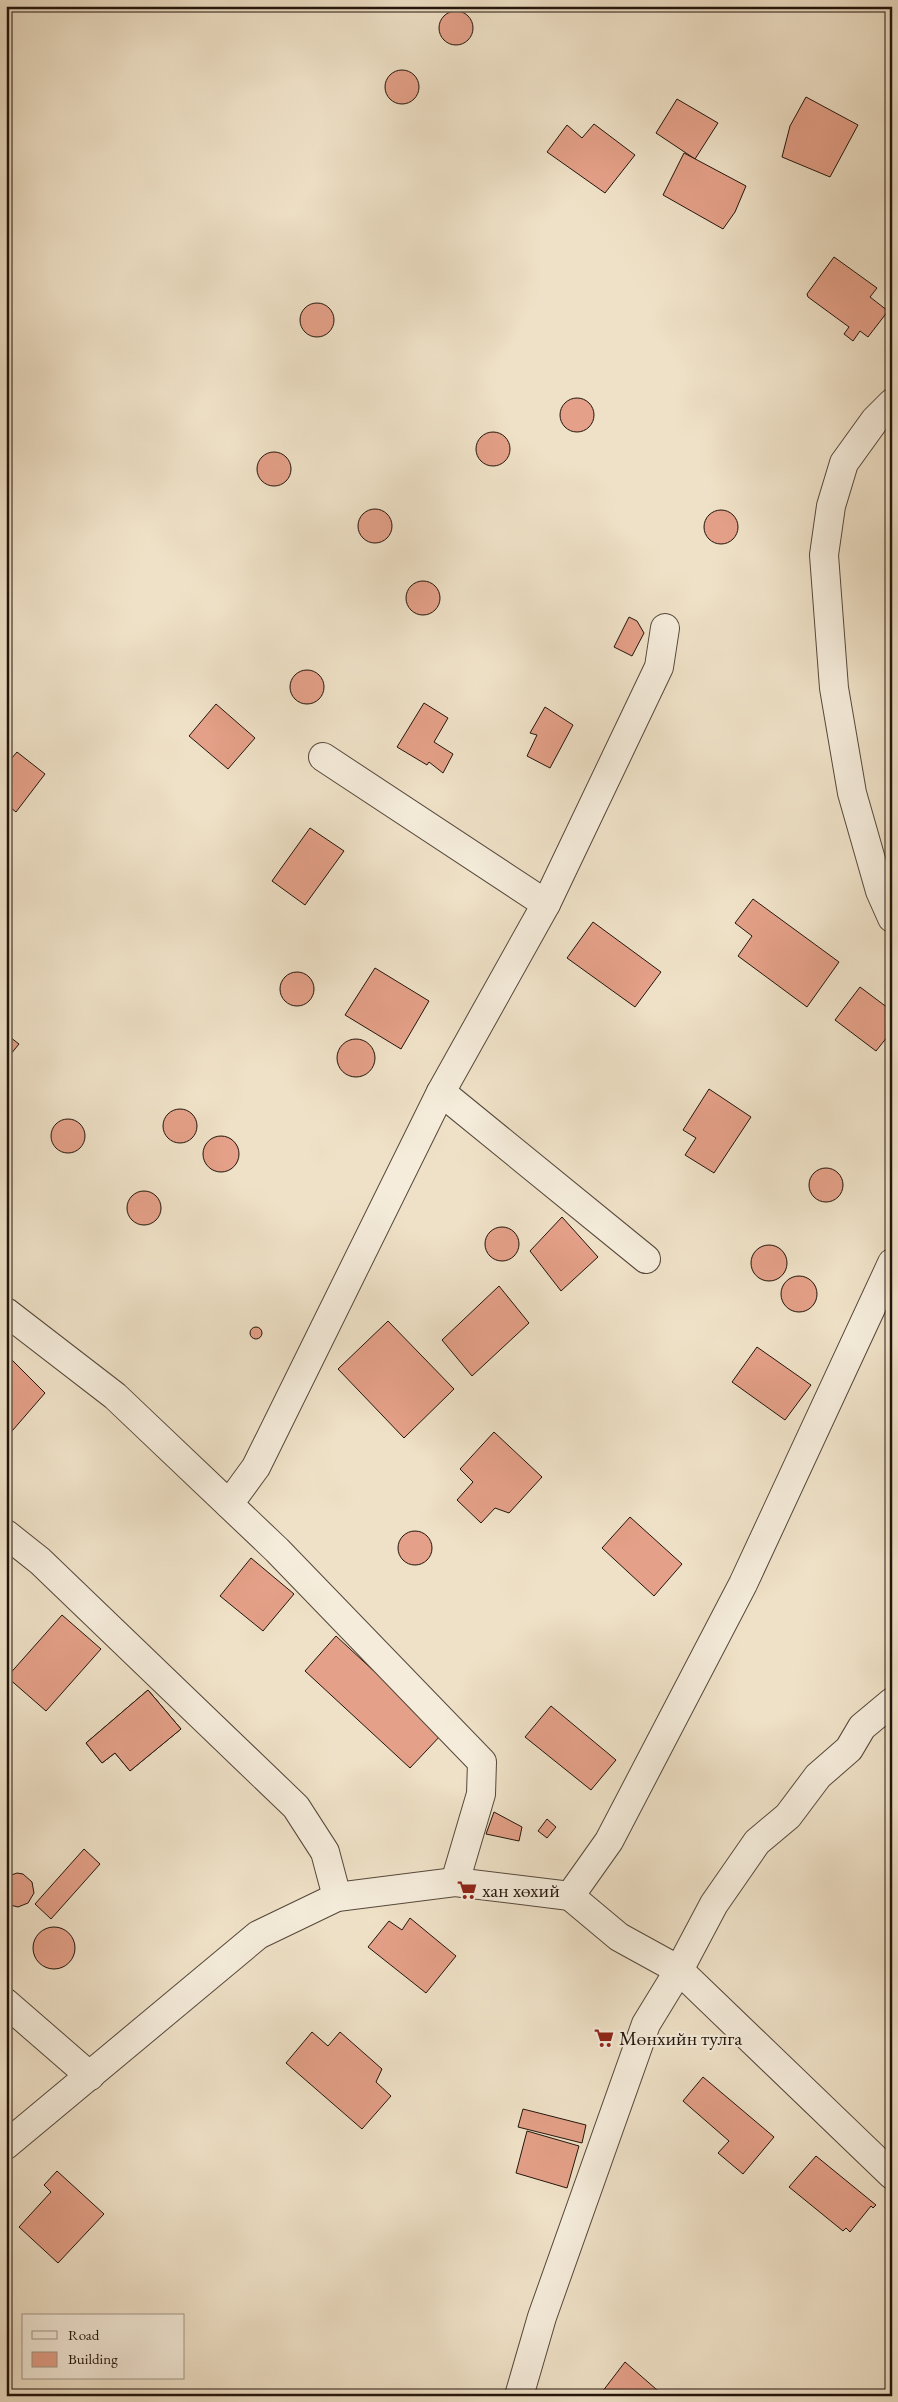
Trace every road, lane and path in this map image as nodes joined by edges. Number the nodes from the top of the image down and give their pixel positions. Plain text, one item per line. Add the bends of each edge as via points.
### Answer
1 (892, 403) edge
2 (665, 628) dead end
3 (323, 757) dead end
4 (546, 904) junction
5 (892, 918) edge
6 (442, 1092) junction
7 (646, 1259) dead end
8 (892, 1263) edge
9 (6, 1312) edge
10 (229, 1504) junction
11 (6, 1534) edge
12 (892, 1702) edge
13 (456, 1882) junction
14 (570, 1896) junction
15 (337, 1897) junction
16 (679, 1970) junction
17 (6, 2003) edge
18 (90, 2076) junction
19 (6, 2145) edge
20 (892, 2175) edge
21 (519, 2396) edge

1 - 5 street via 875,420 844,463 831,506 824,555 834,688 852,793 880,891
2 - 4 street via 659,667
3 - 4 street
4 - 6 street
6 - 7 street
6 - 10 street via 256,1467
8 - 14 street via 743,1584 609,1841
9 - 10 street via 116,1396
10 - 13 street via 482,1762 481,1794
11 - 15 street via 40,1561 296,1807 325,1852
12 - 16 street via 862,1728 849,1749 818,1776 788,1816 757,1842 714,1904
13 - 14 street
13 - 15 street
14 - 16 street via 619,1937
15 - 18 street via 258,1934
16 - 20 street
16 - 21 street via 646,2024 542,2317
17 - 18 street
18 - 19 street

